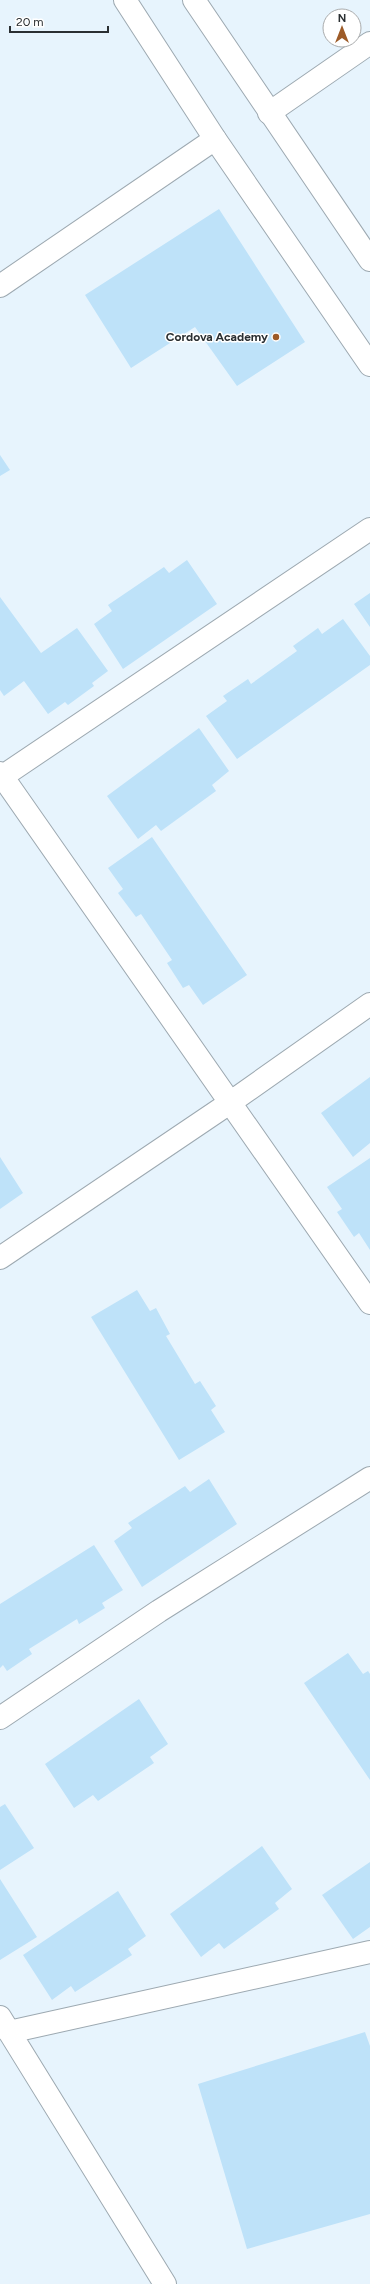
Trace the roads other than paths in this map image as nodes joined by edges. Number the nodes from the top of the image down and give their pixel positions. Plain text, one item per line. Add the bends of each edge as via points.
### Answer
1 (125, 0) edge
2 (194, 0) edge
3 (370, 43) edge
4 (269, 113) junction
5 (215, 139) junction
6 (370, 260) edge
7 (0, 286) edge
8 (370, 365) edge
9 (370, 529) edge
10 (1, 776) edge
11 (370, 1004) edge
12 (231, 1102) junction
13 (0, 1258) edge
14 (370, 1303) edge
15 (370, 1478) edge
16 (0, 1718) edge
17 (370, 1952) edge
18 (4, 2024) edge
19 (165, 2284) edge

1 - 5 street
2 - 4 street
3 - 4 street
4 - 6 street
5 - 7 street
5 - 8 street
9 - 10 street
10 - 12 street
11 - 12 street
12 - 13 street
12 - 14 street
15 - 16 street via 159,1611
17 - 18 street
18 - 19 street

